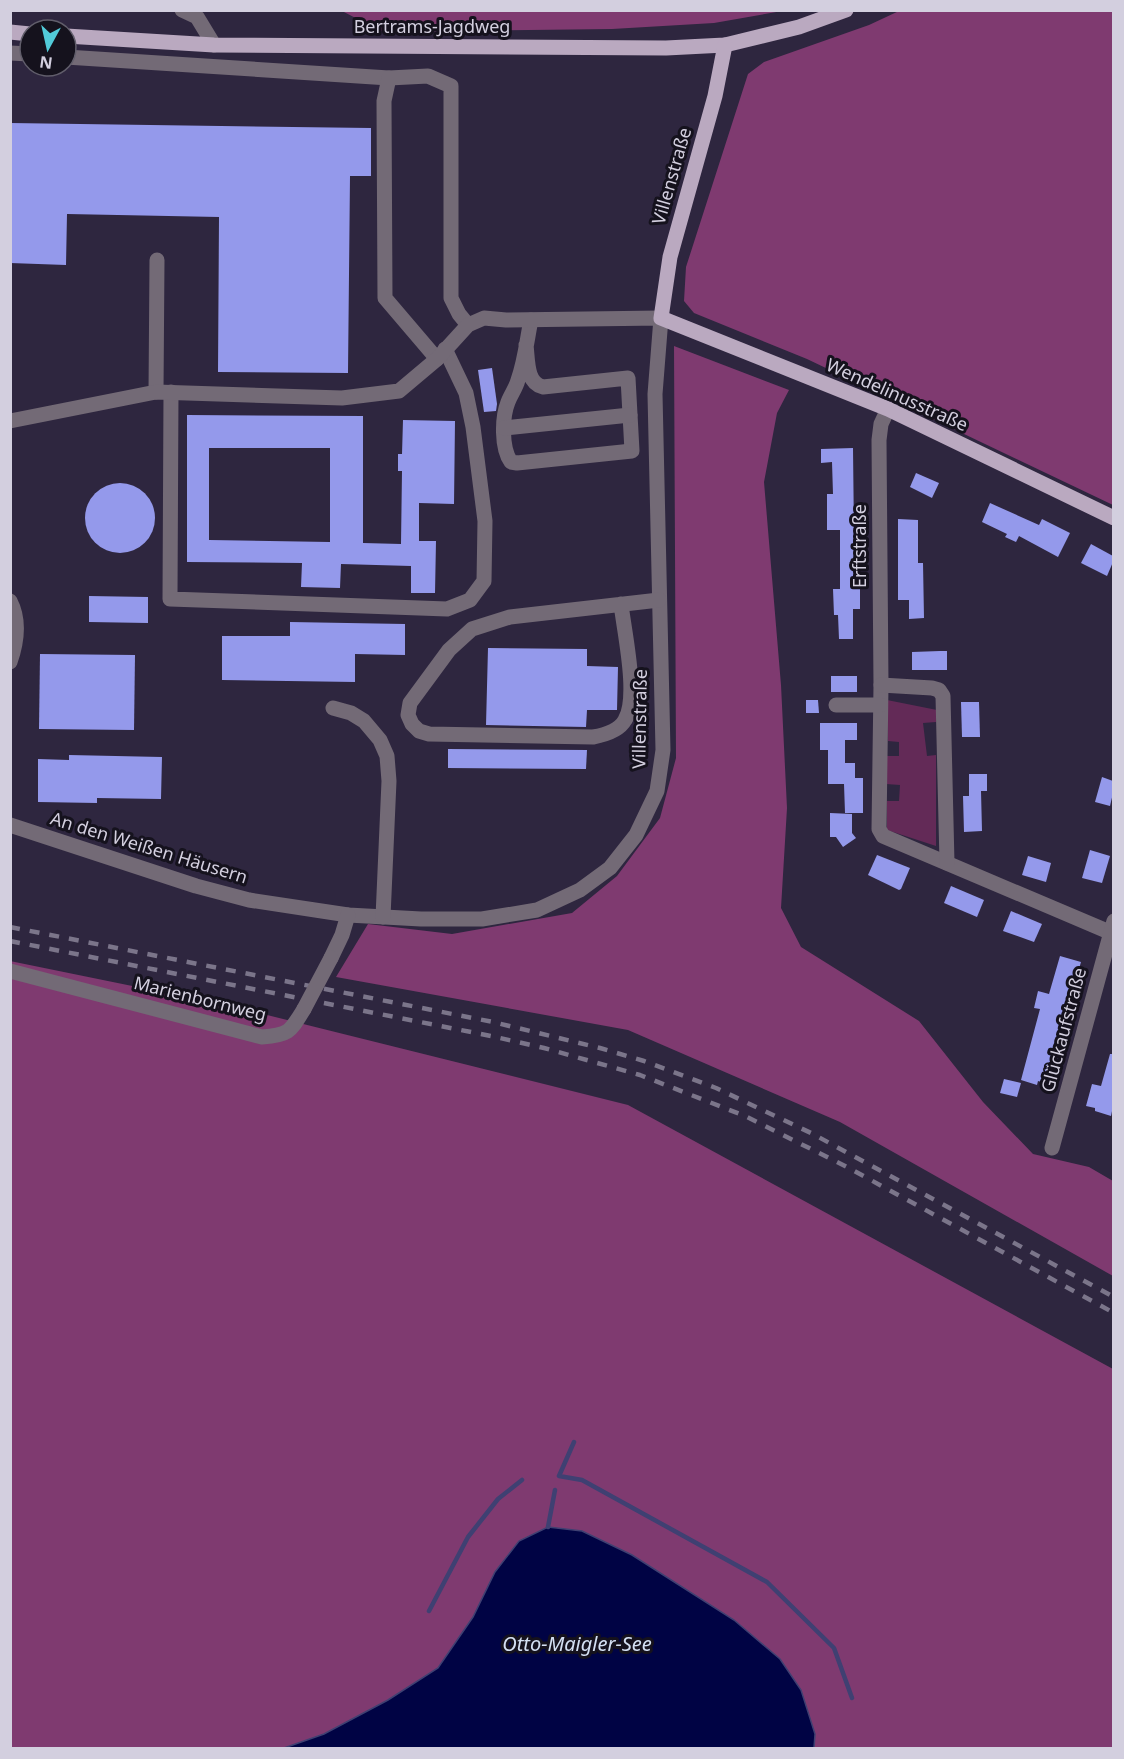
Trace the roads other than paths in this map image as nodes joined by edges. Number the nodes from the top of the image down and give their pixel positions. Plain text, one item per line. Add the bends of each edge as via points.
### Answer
1 (182, 10) edge
2 (846, 10) edge
3 (78, 37) edge
4 (214, 45) junction
5 (725, 45) junction
6 (78, 58) edge
7 (389, 78) junction
8 (157, 260) dead end
9 (661, 318) junction
10 (531, 320) junction
11 (468, 325) junction
12 (526, 345) junction
13 (441, 354) junction
14 (163, 392) junction
15 (888, 409) junction
16 (630, 415) junction
17 (10, 421) edge
18 (504, 428) junction
19 (1113, 518) edge
20 (659, 600) junction
21 (10, 601) edge
22 (621, 604) junction
23 (10, 662) edge
24 (881, 685) junction
25 (836, 705) dead end
26 (880, 705) junction
27 (333, 708) dead end
28 (10, 825) edge
29 (947, 864) junction
30 (348, 915) junction
31 (383, 917) junction
32 (1112, 929) edge
33 (10, 971) edge
34 (1052, 1148) dead end

1 - 4 street via 197,17
2 - 5 main road, Bertrams-Jagdweg via 799,27
3 - 4 main road, Bertrams-Jagdweg
4 - 5 main road, Bertrams-Jagdweg
5 - 9 main road, Villenstraße via 715,96 670,257
6 - 7 street
7 - 11 street via 428,76 451,86 451,298
7 - 13 street via 384,101 385,298
8 - 14 street
9 - 10 street
9 - 15 main road, Wendelinusstraße
9 - 20 street, Villenstraße via 655,394
10 - 11 street via 484,318
10 - 12 street
11 - 13 street
12 - 16 street via 536,385 628,378
12 - 18 street via 519,380 507,404
13 - 14 street via 399,391 342,398
13 - 14 street via 466,393 485,521 484,580 470,600 447,609 170,599
14 - 17 street
15 - 19 main road, Wendelinusstraße
15 - 24 street, Erftstraße via 879,441
16 - 18 street
16 - 18 street via 632,451 517,463 507,456
20 - 22 street
20 - 31 street, Villenstraße via 663,750 657,792 636,835 610,868 580,890 537,910 482,919
21 - 23 street via 16,632
22 - 22 street via 510,617 472,629 449,650 410,703 408,715 412,724 419,732 429,734 593,737 622,725 630,708 631,693
24 - 26 street, Erftstraße
24 - 29 street via 932,688 943,696
25 - 26 street
26 - 29 street, Erftstraße via 879,829 883,836
27 - 31 street via 364,721 387,756
28 - 30 street, An den Weißen Häusern via 196,886 249,900
29 - 32 street, Erftstraße
30 - 31 street, Villenstraße
30 - 33 street, Marienbornweg, bridge via 331,958 294,1025 282,1036 262,1037
32 - 34 street, Glückaufstraße

